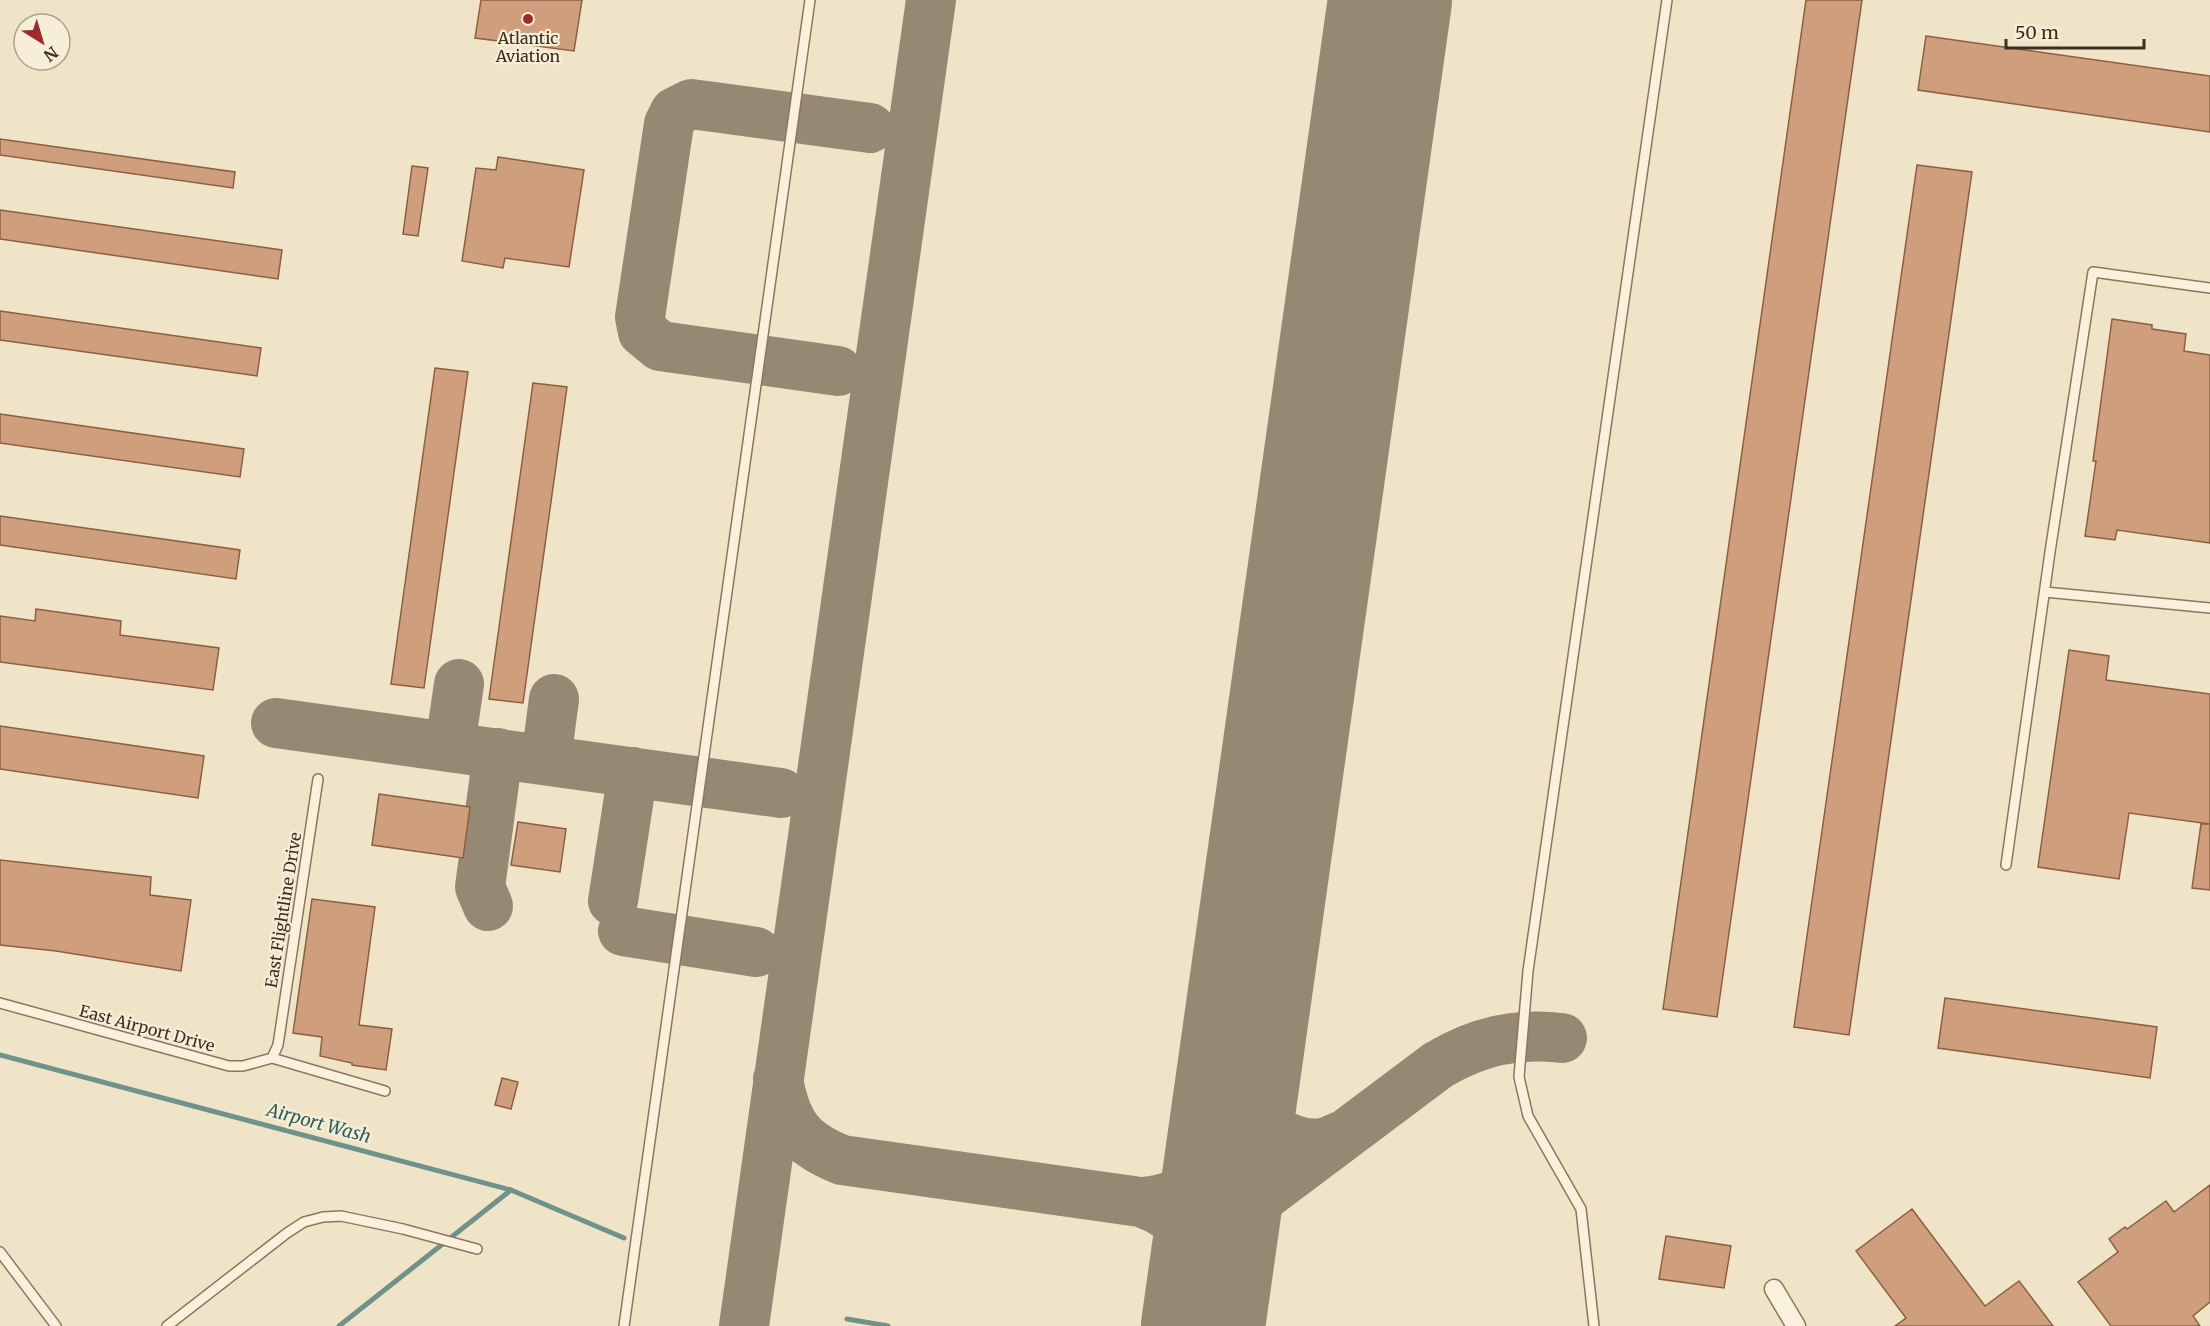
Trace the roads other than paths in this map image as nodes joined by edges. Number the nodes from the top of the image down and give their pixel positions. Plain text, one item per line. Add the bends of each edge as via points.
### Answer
1 (810, 0) edge
2 (1667, 0) edge
3 (2210, 288) edge
4 (2045, 592) junction
5 (2210, 608) edge
6 (318, 779) dead end
7 (2006, 865) dead end
8 (0, 1003) edge
9 (272, 1058) junction
10 (385, 1091) dead end
11 (477, 1249) dead end
12 (0, 1252) edge
13 (1774, 1289) dead end
14 (56, 1326) edge
15 (167, 1326) edge
16 (624, 1326) edge
17 (1594, 1326) edge
18 (1796, 1326) edge

1 - 16 lane
2 - 17 lane via 1528,971 1519,1077 1528,1116 1581,1209
3 - 4 lane via 2093,272
4 - 5 lane
4 - 7 lane
6 - 9 lane, East Flightline Drive via 278,1045
8 - 9 lane, East Airport Drive via 229,1066
9 - 10 lane
11 - 15 lane via 341,1216 323,1217 304,1222 287,1233
12 - 14 lane
13 - 18 street

